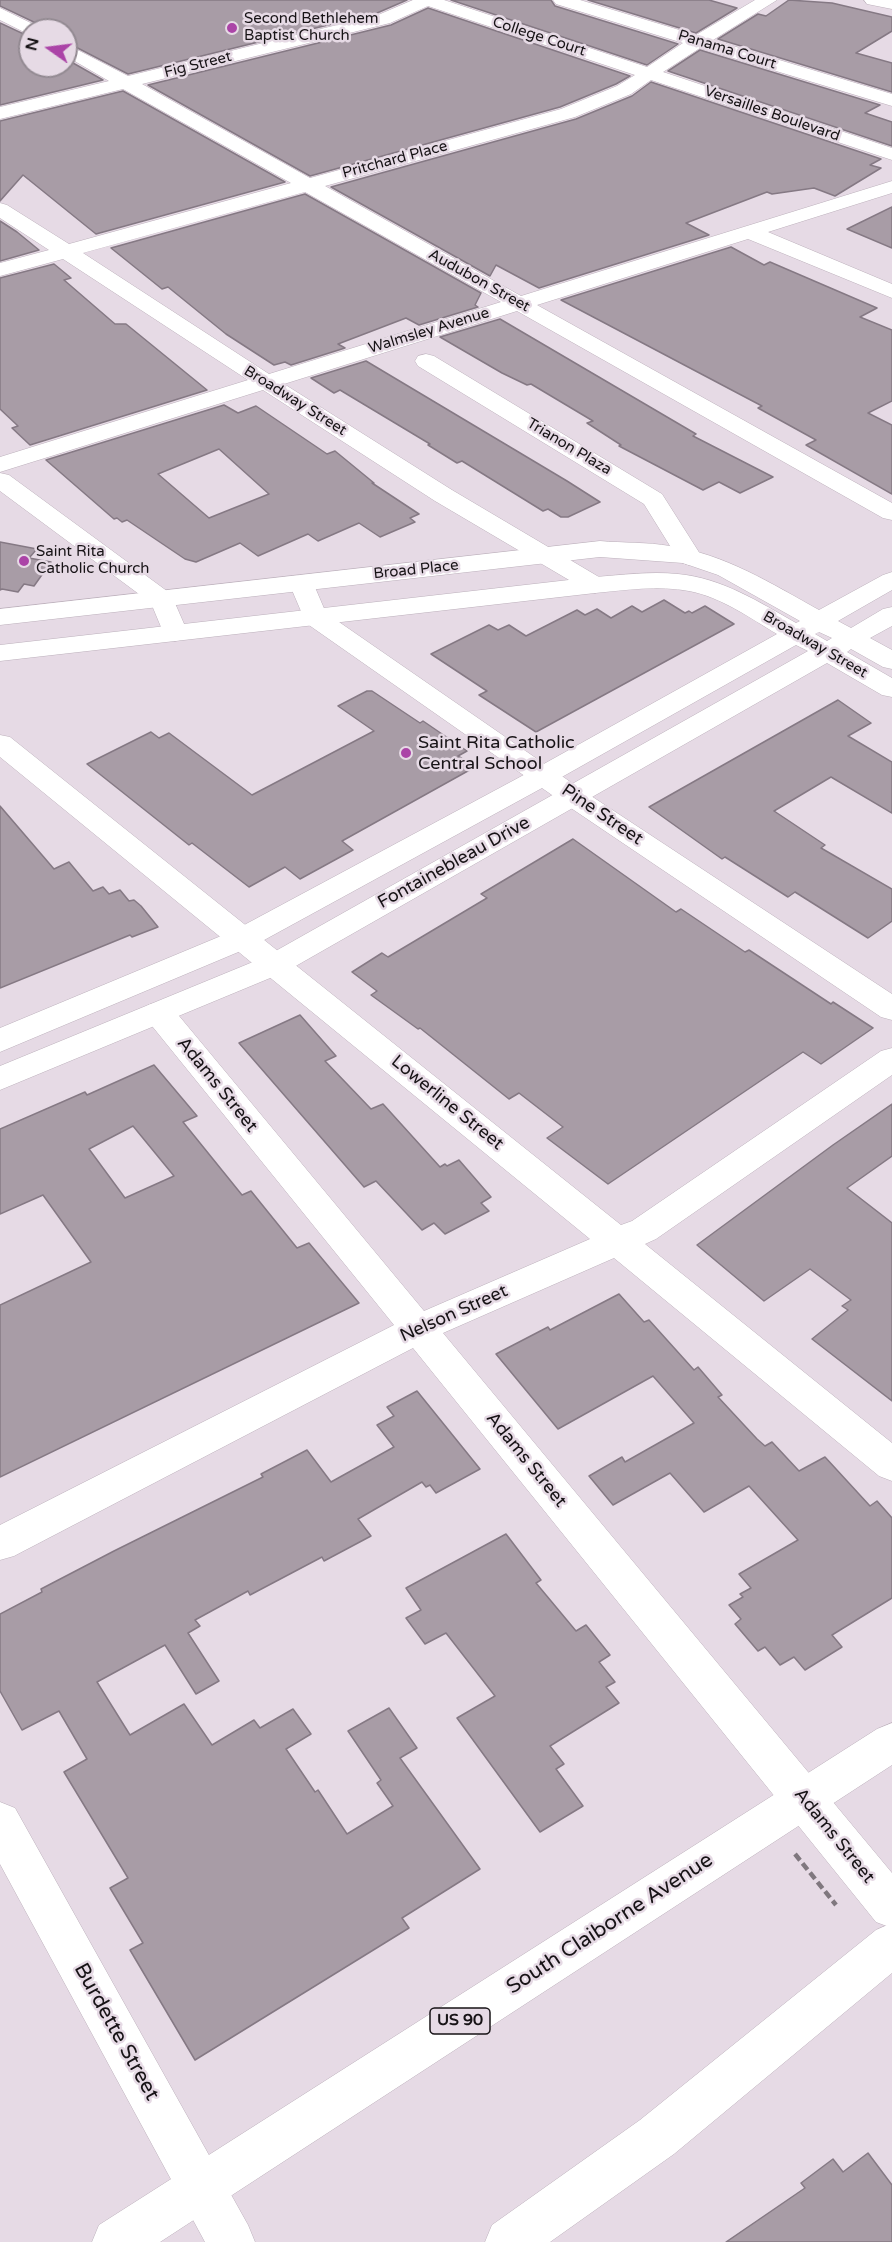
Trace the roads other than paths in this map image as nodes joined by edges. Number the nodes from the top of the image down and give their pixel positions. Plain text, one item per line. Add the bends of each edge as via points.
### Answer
1 (428, 0) edge
2 (562, 0) edge
3 (768, 0) edge
4 (873, 0) edge
5 (892, 4) edge
6 (0, 13) edge
7 (18, 23) edge
8 (698, 41) junction
9 (78, 56) edge
10 (652, 73) junction
11 (126, 82) junction
12 (892, 100) edge
13 (0, 113) edge
14 (892, 154) edge
15 (307, 184) junction
16 (892, 187) edge
17 (0, 209) edge
18 (759, 228) junction
19 (810, 249) junction
20 (66, 251) junction
21 (0, 270) edge
22 (892, 275) edge
23 (892, 292) edge
24 (518, 303) junction
25 (426, 361) dead end
26 (264, 382) junction
27 (0, 465) edge
28 (0, 480) edge
29 (892, 513) edge
30 (543, 556) junction
31 (689, 557) junction
32 (892, 580) edge
33 (302, 583) junction
34 (595, 585) junction
35 (162, 599) junction
36 (738, 600) joint
37 (892, 615) edge
38 (0, 617) edge
39 (315, 617) junction
40 (819, 619) junction
41 (175, 633) junction
42 (794, 633) junction
43 (840, 645) junction
44 (0, 653) edge
45 (892, 661) edge
46 (892, 688) edge
47 (0, 743) edge
48 (543, 776) junction
49 (572, 796) junction
50 (244, 938) junction
51 (276, 964) junction
52 (892, 1009) edge
53 (159, 1014) junction
54 (0, 1041) edge
55 (892, 1059) edge
56 (0, 1079) edge
57 (616, 1242) junction
58 (418, 1329) junction
59 (892, 1465) edge
60 (0, 1544) edge
61 (892, 1742) edge
62 (803, 1799) junction
63 (0, 1822) edge
64 (892, 1907) edge
65 (892, 1945) edge
66 (201, 2187) junction
67 (116, 2242) edge
68 (231, 2242) edge
69 (509, 2242) edge

1 - 10 street, College Court
1 - 11 street, Fig Street via 384,19
2 - 8 street, Panama Court
3 - 8 street, Pritchard Place
4 - 5 street
6 - 7 street
8 - 10 street, Pritchard Place
8 - 12 street, Panama Court
9 - 11 street, Audubon Street
10 - 14 street, Versailles Boulevard
10 - 15 street, Pritchard Place via 605,100 568,113
11 - 13 street, Fig Street
11 - 15 street, Audubon Street
15 - 20 street, Pritchard Place
15 - 24 street, Audubon Street
16 - 18 street, Walmsley Avenue
17 - 20 street, Broadway Street
18 - 19 street
18 - 24 street, Walmsley Avenue
19 - 22 street
19 - 23 street
20 - 21 street, Pritchard Place
20 - 26 street, Broadway Street
24 - 26 street, Walmsley Avenue
24 - 29 street, Audubon Street
25 - 31 street, Trianon Plaza via 653,499
26 - 27 street, Walmsley Avenue
26 - 30 street, Broadway Street
28 - 35 street
30 - 31 street, Broad Place via 600,549
30 - 33 street, Broad Place
30 - 34 street, Broadway Street
31 - 40 street, Broad Place via 727,570
32 - 40 street, Fontainebleau Drive
33 - 35 street, Broad Place
33 - 39 street
34 - 36 street, Broad Place via 688,583
34 - 39 street, Broad Place
35 - 38 street, Broad Place
35 - 41 street
36 - 42 street, Broadway Street
37 - 43 street, Fontainebleau Drive
39 - 41 street, Broad Place
39 - 48 street, Pine Street
40 - 42 street, Fontainebleau Drive
40 - 43 street, Broadway Street
41 - 44 street, Broad Place
42 - 43 street, Broadway Street
42 - 48 street, Fontainebleau Drive
43 - 45 street, Broadway Street
43 - 46 street, Broadway Street
43 - 49 street, Fontainebleau Drive
47 - 50 street, Lowerline Street
48 - 49 street, Pine Street
48 - 50 street, Fontainebleau Drive
49 - 51 street, Fontainebleau Drive
49 - 52 street, Pine Street
50 - 51 street, Lowerline Street
50 - 54 street, Fontainebleau Drive
51 - 53 street, Fontainebleau Drive
51 - 57 street, Lowerline Street
53 - 56 street, Fontainebleau Drive
53 - 58 street, Adams Street
55 - 57 street, Nelson Street via 644,1230
57 - 58 street, Nelson Street
57 - 59 street, Lowerline Street
58 - 60 street, Nelson Street
58 - 62 street, Adams Street
61 - 62 street, South Claiborne Avenue / US 90
62 - 64 street, Adams Street
62 - 66 street, South Claiborne Avenue / US 90
63 - 66 street, Burdette Street
65 - 69 street via 657,2137
66 - 67 street, South Claiborne Avenue / US 90
66 - 68 street, Burdette Street

